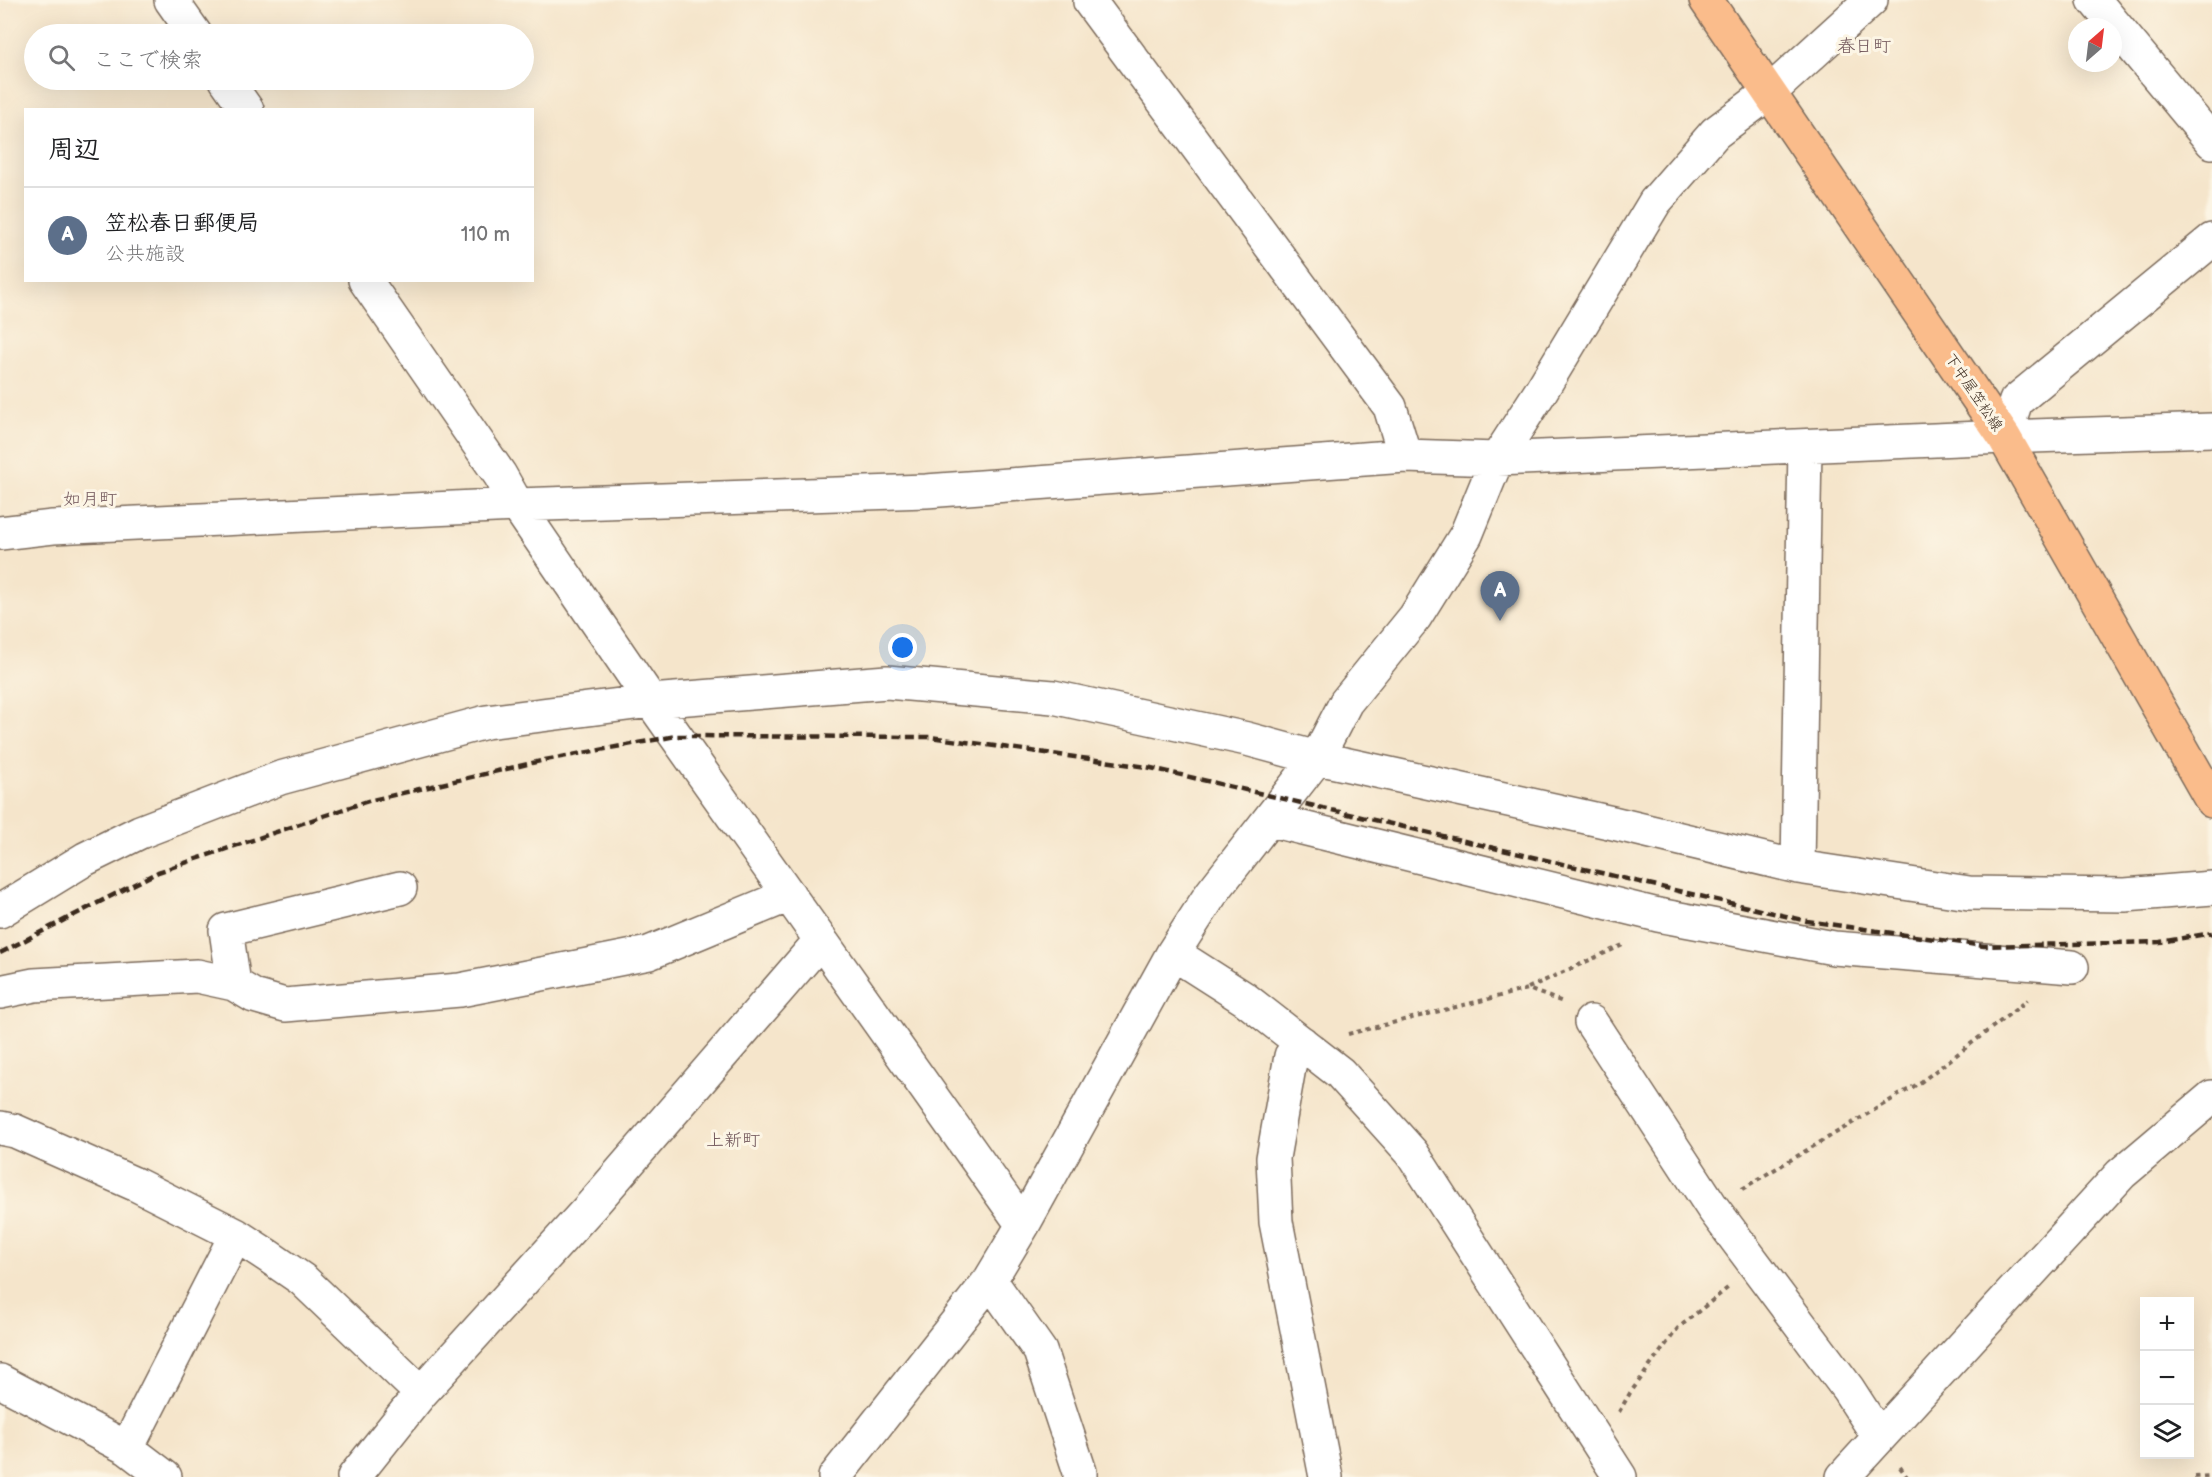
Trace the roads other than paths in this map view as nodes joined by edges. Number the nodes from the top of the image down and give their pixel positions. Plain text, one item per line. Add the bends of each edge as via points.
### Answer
1 (171, 0) edge
2 (1706, 0) edge
3 (1871, 0) edge
4 (2094, 0) edge
5 (1090, 2) dead end
6 (188, 24) edge
7 (233, 90) edge
8 (1770, 92) junction
9 (246, 108) edge
10 (2212, 142) edge
11 (2212, 240) edge
12 (366, 282) edge
13 (2212, 430) edge
14 (2004, 437) junction
15 (1804, 446) junction
16 (1405, 456) junction
17 (1497, 459) junction
18 (517, 505) junction
19 (0, 533) edge
20 (651, 701) junction
21 (1317, 758) junction
22 (2212, 801) edge
23 (1270, 820) junction
24 (1798, 867) junction
25 (400, 888) dead end
26 (2212, 888) edge
27 (789, 895) junction
28 (0, 911) edge
29 (821, 940) junction
30 (1173, 953) junction
31 (2072, 967) road end
32 (234, 984) junction
33 (0, 992) edge
34 (1591, 1022) road end
35 (1310, 1049) junction
36 (2212, 1097) edge
37 (0, 1128) edge
38 (1023, 1225) junction
39 (236, 1235) junction
40 (990, 1280) junction
41 (0, 1381) edge
42 (421, 1393) junction
43 (1879, 1437) junction
44 (127, 1449) junction
45 (165, 1477) edge
46 (354, 1477) edge
47 (836, 1477) edge
48 (1080, 1477) edge
49 (1326, 1477) edge
50 (1620, 1477) edge
51 (1843, 1477) edge

1 - 6 street
2 - 8 main road, 下中屋笠松線
3 - 8 street
4 - 10 street
5 - 16 street via 1390,407
7 - 9 street
8 - 14 main road, 下中屋笠松線
8 - 17 street via 1715,133 1655,202
11 - 14 street via 2016,400
12 - 18 street
13 - 14 street
14 - 15 street
14 - 22 main road, 下中屋笠松線
15 - 17 street
15 - 24 street
16 - 17 street
16 - 18 street via 926,491
17 - 21 street via 1466,535 1415,617 1346,702
18 - 19 street via 53,527
18 - 20 street
20 - 21 street via 887,682 1053,697
20 - 27 street
20 - 28 street via 486,722 280,778 140,832 85,859
21 - 23 street
21 - 24 street
23 - 30 street via 1211,894
23 - 31 street via 1658,915 1834,948
24 - 26 street via 1969,892 2125,895
25 - 32 street via 226,930
27 - 29 street
27 - 32 street via 649,953 460,990 285,1005 254,996
29 - 38 street
29 - 42 street via 592,1205
30 - 35 street via 1245,999
30 - 38 street
32 - 33 street via 197,976 34,985
34 - 43 street via 1712,1207 1848,1389
35 - 49 street via 1290,1056 1273,1158 1276,1222
35 - 50 street via 1341,1073 1412,1153
36 - 43 street via 2121,1174
37 - 39 street via 137,1185
38 - 40 street
39 - 42 street via 303,1280
39 - 44 street
40 - 47 street
40 - 48 street via 1040,1351
41 - 44 street
42 - 46 street
43 - 51 street
44 - 45 street

